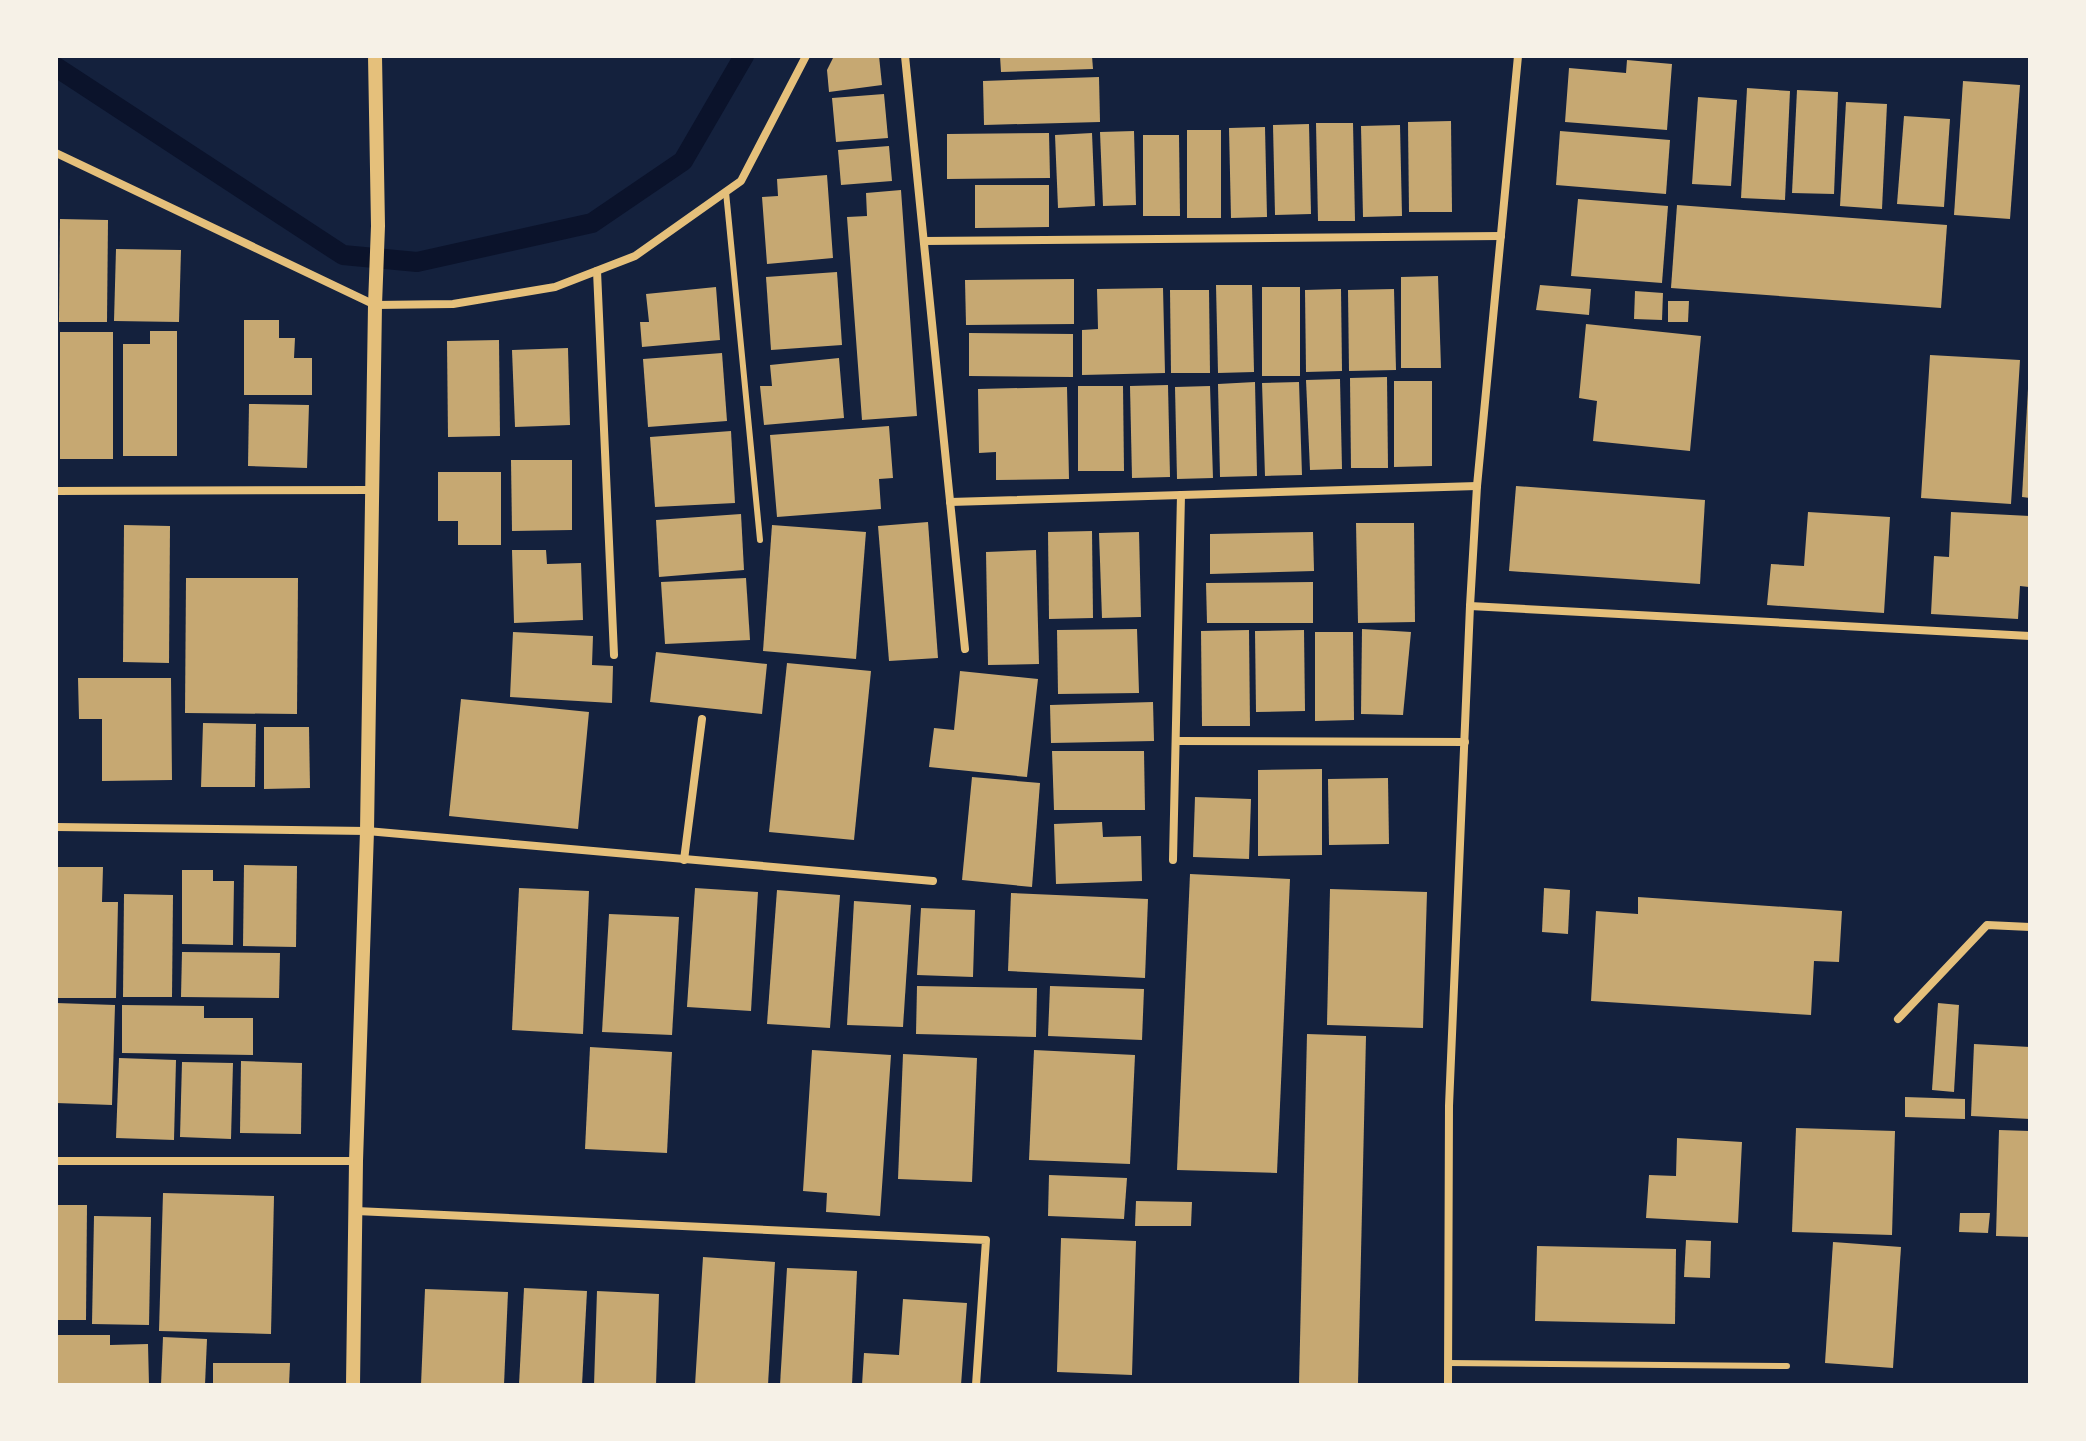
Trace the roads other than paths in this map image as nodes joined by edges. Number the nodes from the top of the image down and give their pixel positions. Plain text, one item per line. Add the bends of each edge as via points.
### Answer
1 (375, 56) edge
2 (806, 56) edge
3 (905, 56) edge
4 (1518, 56) edge
5 (56, 153) edge
6 (726, 192) junction
7 (1501, 236) junction
8 (924, 241) junction
9 (597, 271) junction
10 (375, 305) junction
11 (1477, 486) junction
12 (371, 490) junction
13 (56, 491) edge
14 (1181, 495) junction
15 (950, 502) junction
16 (760, 540) dead end
17 (1470, 606) junction
18 (2030, 636) edge
19 (965, 649) dead end
20 (614, 655) dead end
21 (702, 719) dead end
22 (1176, 741) junction
23 (1465, 742) junction
24 (56, 827) edge
25 (367, 831) junction
26 (684, 860) junction
27 (1173, 860) dead end
28 (933, 881) dead end
29 (2030, 927) edge
30 (1898, 1019) dead end
31 (56, 1161) edge
32 (356, 1161) junction
33 (356, 1211) junction
34 (1448, 1363) junction
35 (1787, 1366) dead end
36 (353, 1385) edge
37 (976, 1385) edge
38 (1448, 1385) edge

1 - 10 street
2 - 6 street via 741,181
3 - 8 street
4 - 7 street
5 - 10 street
6 - 9 street via 635,256
6 - 16 lane
7 - 8 street
7 - 11 street
8 - 15 street
9 - 10 street via 555,287 453,304
9 - 20 street
10 - 12 street
11 - 14 street
11 - 17 street
12 - 13 street
12 - 25 street
14 - 15 street
14 - 22 street
15 - 19 street
17 - 18 street
17 - 23 street
21 - 26 street
22 - 23 street
22 - 27 street
23 - 34 street via 1449,1106
24 - 25 street
25 - 26 street
25 - 32 street
26 - 28 street
29 - 30 street via 1987,925
31 - 32 street
32 - 33 street
33 - 36 street
33 - 37 street via 986,1240
34 - 35 lane
34 - 38 street

